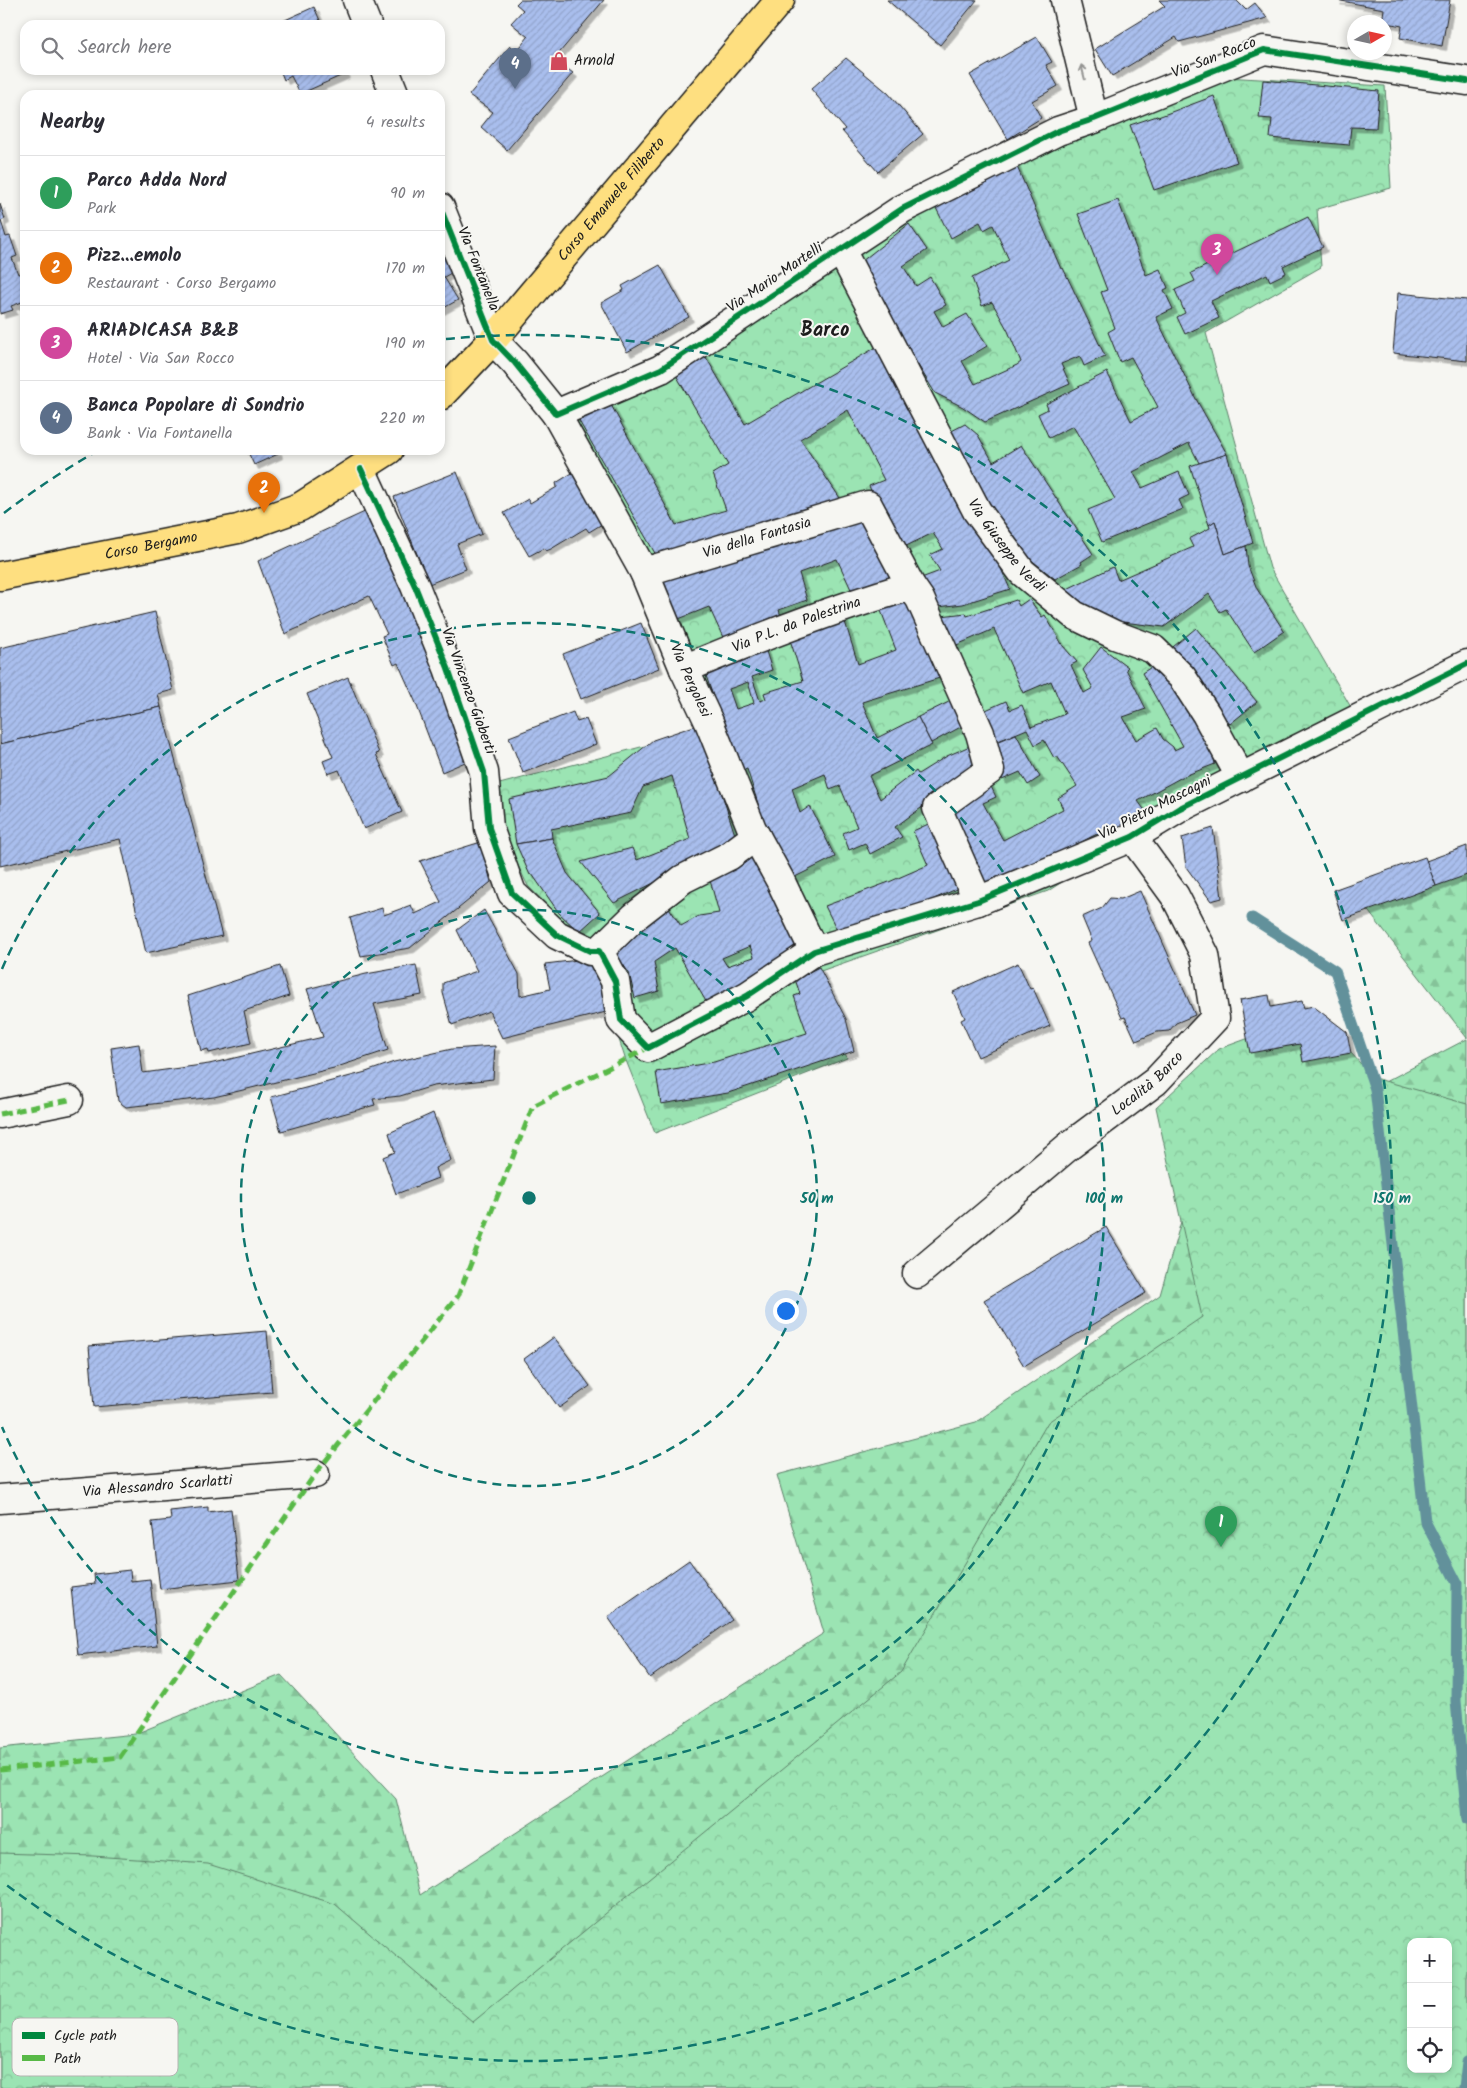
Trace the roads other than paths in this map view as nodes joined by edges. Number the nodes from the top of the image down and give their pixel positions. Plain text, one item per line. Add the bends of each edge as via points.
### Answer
1 (358, 0) edge
2 (780, 0) edge
3 (1065, 0) edge
4 (365, 20) edge
5 (387, 75) edge
6 (1467, 81) edge
7 (393, 90) edge
8 (1094, 119) junction
9 (445, 220) edge
10 (841, 250) junction
11 (493, 340) junction
12 (445, 391) edge
13 (556, 414) junction
14 (382, 455) edge
15 (361, 469) junction
16 (644, 572) junction
17 (0, 576) edge
18 (911, 586) junction
19 (1467, 664) edge
20 (684, 668) junction
21 (1241, 778) junction
22 (756, 836) junction
23 (1132, 837) junction
24 (978, 901) junction
25 (599, 951) junction
26 (814, 951) junction
27 (69, 1100) dead end
28 (0, 1114) edge
29 (917, 1274) dead end
30 (315, 1474) dead end
31 (0, 1499) edge

1 - 4 street
2 - 11 main road, Corso Emanuele Filiberto
8 -> 3 street
5 - 7 street
6 - 8 street, Via San Rocco via 1264,50
8 - 10 street, Via Mario Martelli via 1058,131 902,209
9 - 11 street, Via Fontanella
10 - 13 street, Via Mario Martelli via 661,369
10 - 21 street, Via Giuseppe Verdi via 976,511 1022,572 1074,615 1153,649 1182,678
11 - 12 main road, Corso Emanuele Filiberto
11 - 13 street
13 - 16 street, Via Pergolesi
14 - 15 main road
15 - 17 main road, Corso Bergamo via 300,507 238,529
15 - 25 street, Via Vincenzo Gioberti via 415,586 448,668 484,772 489,828 512,893 557,935 590,951
16 - 18 street, Via della Fantasia via 868,505
16 - 20 street, Via Pergolesi
18 - 20 street, Via P.L. da Palestrina via 839,607
18 - 24 street via 920,599 980,733 990,770 937,808
19 - 21 street, Via Pietro Mascagni
20 - 22 street, Via Pergolesi
21 - 23 street, Via Pietro Mascagni
22 - 25 street via 729,856 683,879 634,917
22 - 26 street, Via Pergolesi
23 - 24 street, Via Pietro Mascagni
23 - 29 street, Località Barco via 1175,896 1205,955 1215,1018 1156,1082 1069,1146
24 - 26 street, Via Pietro Mascagni
25 - 26 street, Via Pietro Mascagni via 615,981 621,1020 648,1048 747,996
27 - 28 street
30 - 31 street, Via Alessandro Scarlatti

